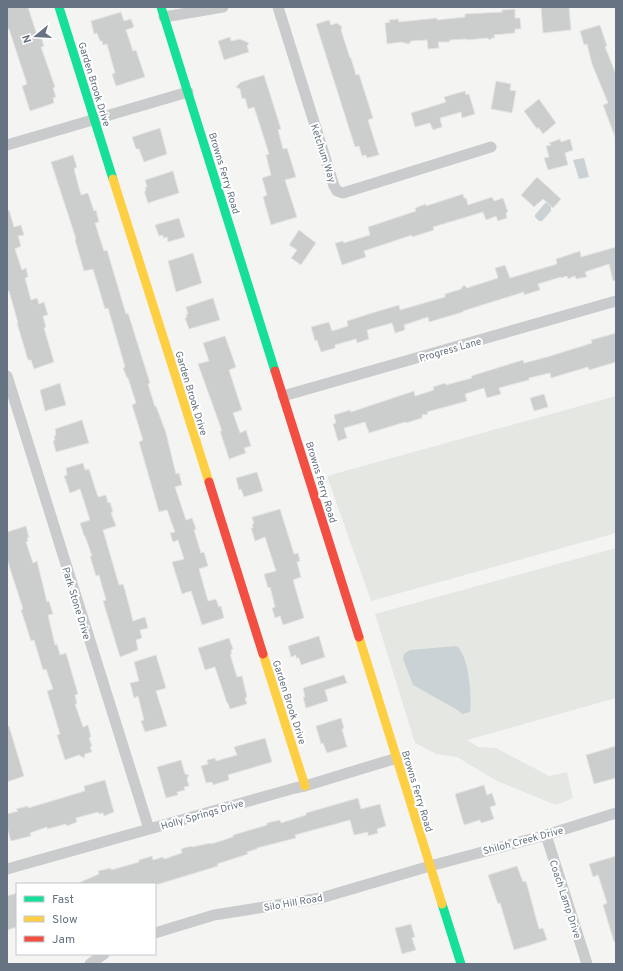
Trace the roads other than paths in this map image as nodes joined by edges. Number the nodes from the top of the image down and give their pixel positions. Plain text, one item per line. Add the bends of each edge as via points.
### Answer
1 (59, 7) edge
2 (223, 7) edge
3 (278, 7) edge
4 (162, 12) edge
5 (188, 92) junction
6 (94, 119) junction
7 (7, 145) edge
8 (490, 147) dead end
9 (616, 301) edge
10 (7, 376) edge
11 (283, 396) junction
12 (397, 758) junction
13 (305, 786) junction
14 (616, 813) edge
15 (149, 829) junction
16 (546, 834) junction
17 (430, 866) junction
18 (7, 869) edge
19 (156, 933) edge
20 (103, 955) edge
21 (90, 964) edge
22 (461, 964) edge
23 (587, 964) edge

1 - 6 street, Garden Brook Drive
2 - 4 street
3 - 8 street, Ketchum Way via 334,186 338,191 343,193
4 - 5 street, Browns Ferry Road
5 - 6 street
5 - 11 street, Browns Ferry Road
6 - 7 street
6 - 13 street, Garden Brook Drive
9 - 11 street, Progress Lane
10 - 15 street, Park Stone Drive
11 - 12 street, Browns Ferry Road
12 - 13 street, Holly Springs Drive
12 - 17 street, Browns Ferry Road
13 - 15 street, Holly Springs Drive
14 - 16 street, Shiloh Creek Drive
15 - 18 street, Holly Springs Drive
16 - 17 street, Shiloh Creek Drive
16 - 23 street, Coach Lamp Drive
17 - 19 street, Silo Hill Road via 321,898 214,915
17 - 22 street, Browns Ferry Road
20 - 21 street

